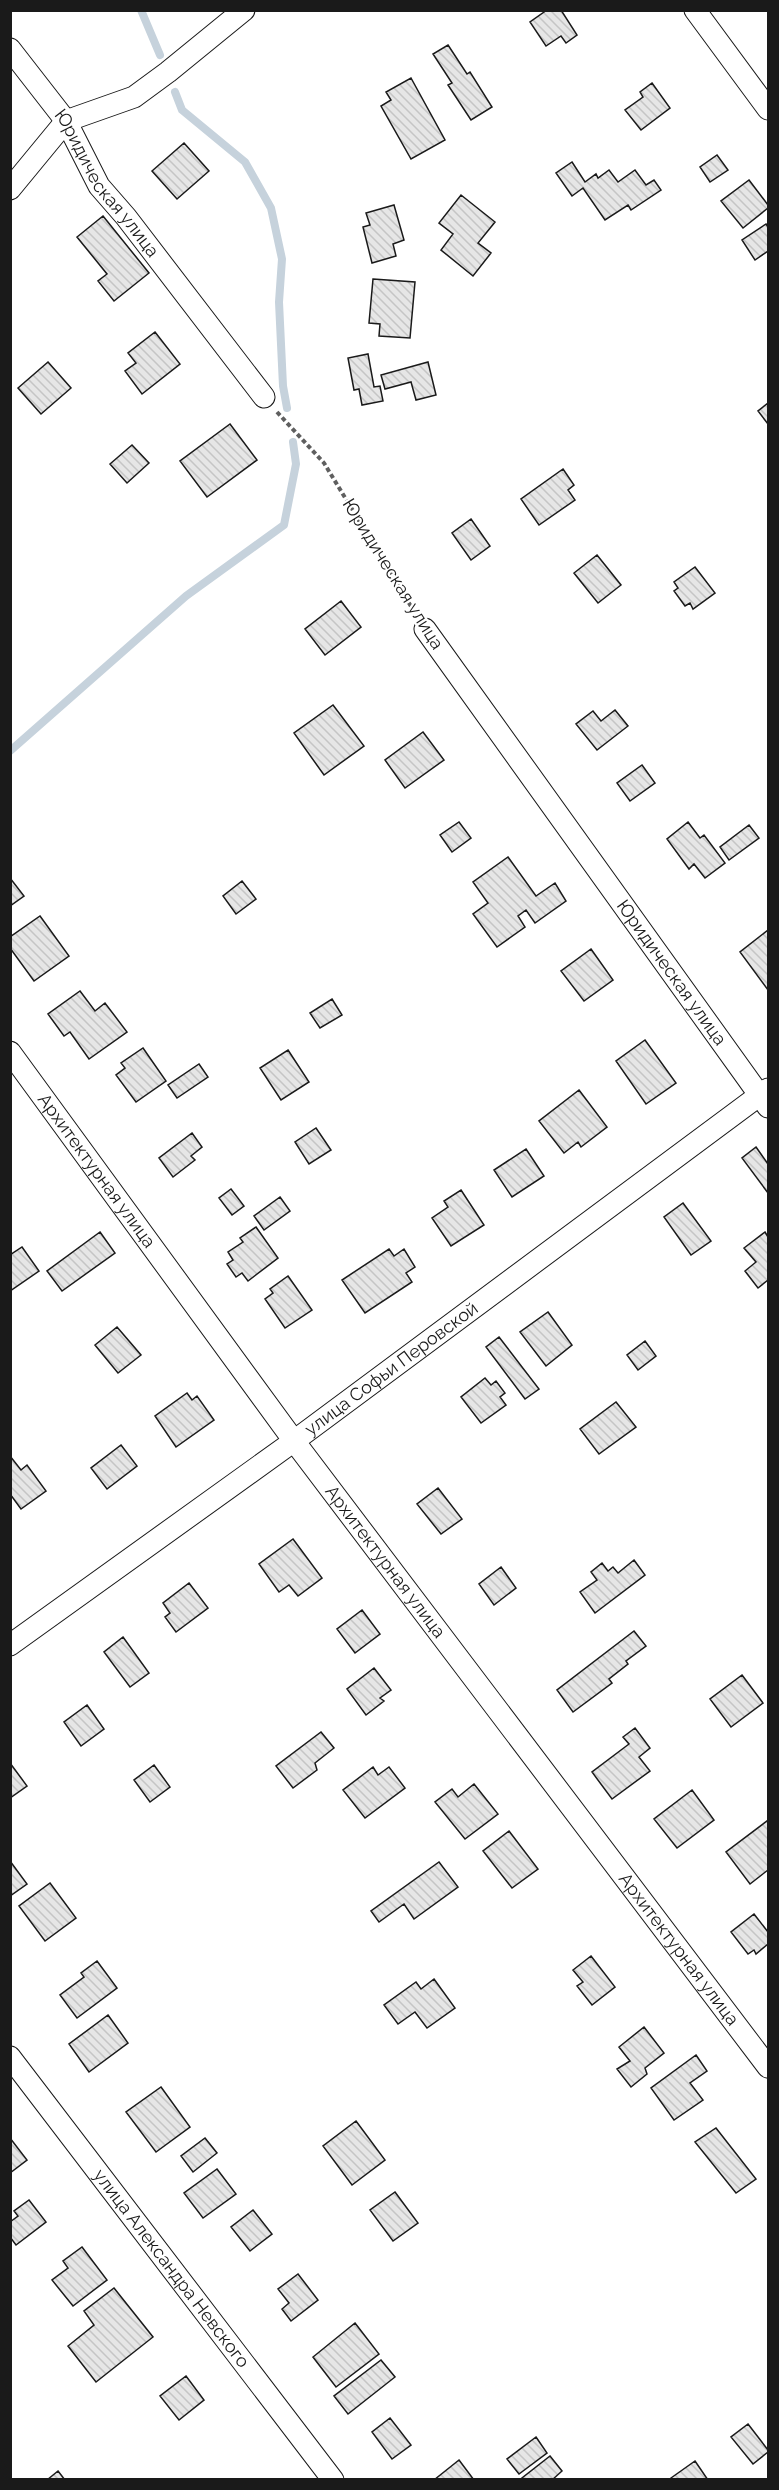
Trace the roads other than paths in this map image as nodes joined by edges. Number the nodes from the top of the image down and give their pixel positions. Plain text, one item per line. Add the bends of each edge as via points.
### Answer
1 (244, 10) edge
2 (695, 10) edge
3 (10, 49) edge
4 (768, 109) edge
5 (66, 121) junction
6 (10, 189) edge
7 (264, 397) road end
8 (424, 629) road end
9 (10, 1052) edge
10 (766, 1097) edge
11 (294, 1441) junction
12 (10, 1645) edge
13 (10, 2057) edge
14 (768, 2067) edge
15 (333, 2480) edge

1 - 5 street via 134,97
2 - 4 street
3 - 5 street, Юридическая улица
5 - 6 street
5 - 7 street, Юридическая улица via 99,186
8 - 10 street, Юридическая улица
9 - 11 street, Архитектурная улица
10 - 11 street, улица Софьи Перовской
11 - 12 street, улица Софьи Перовской
11 - 14 street, Архитектурная улица
13 - 15 street, улица Александра Невского

